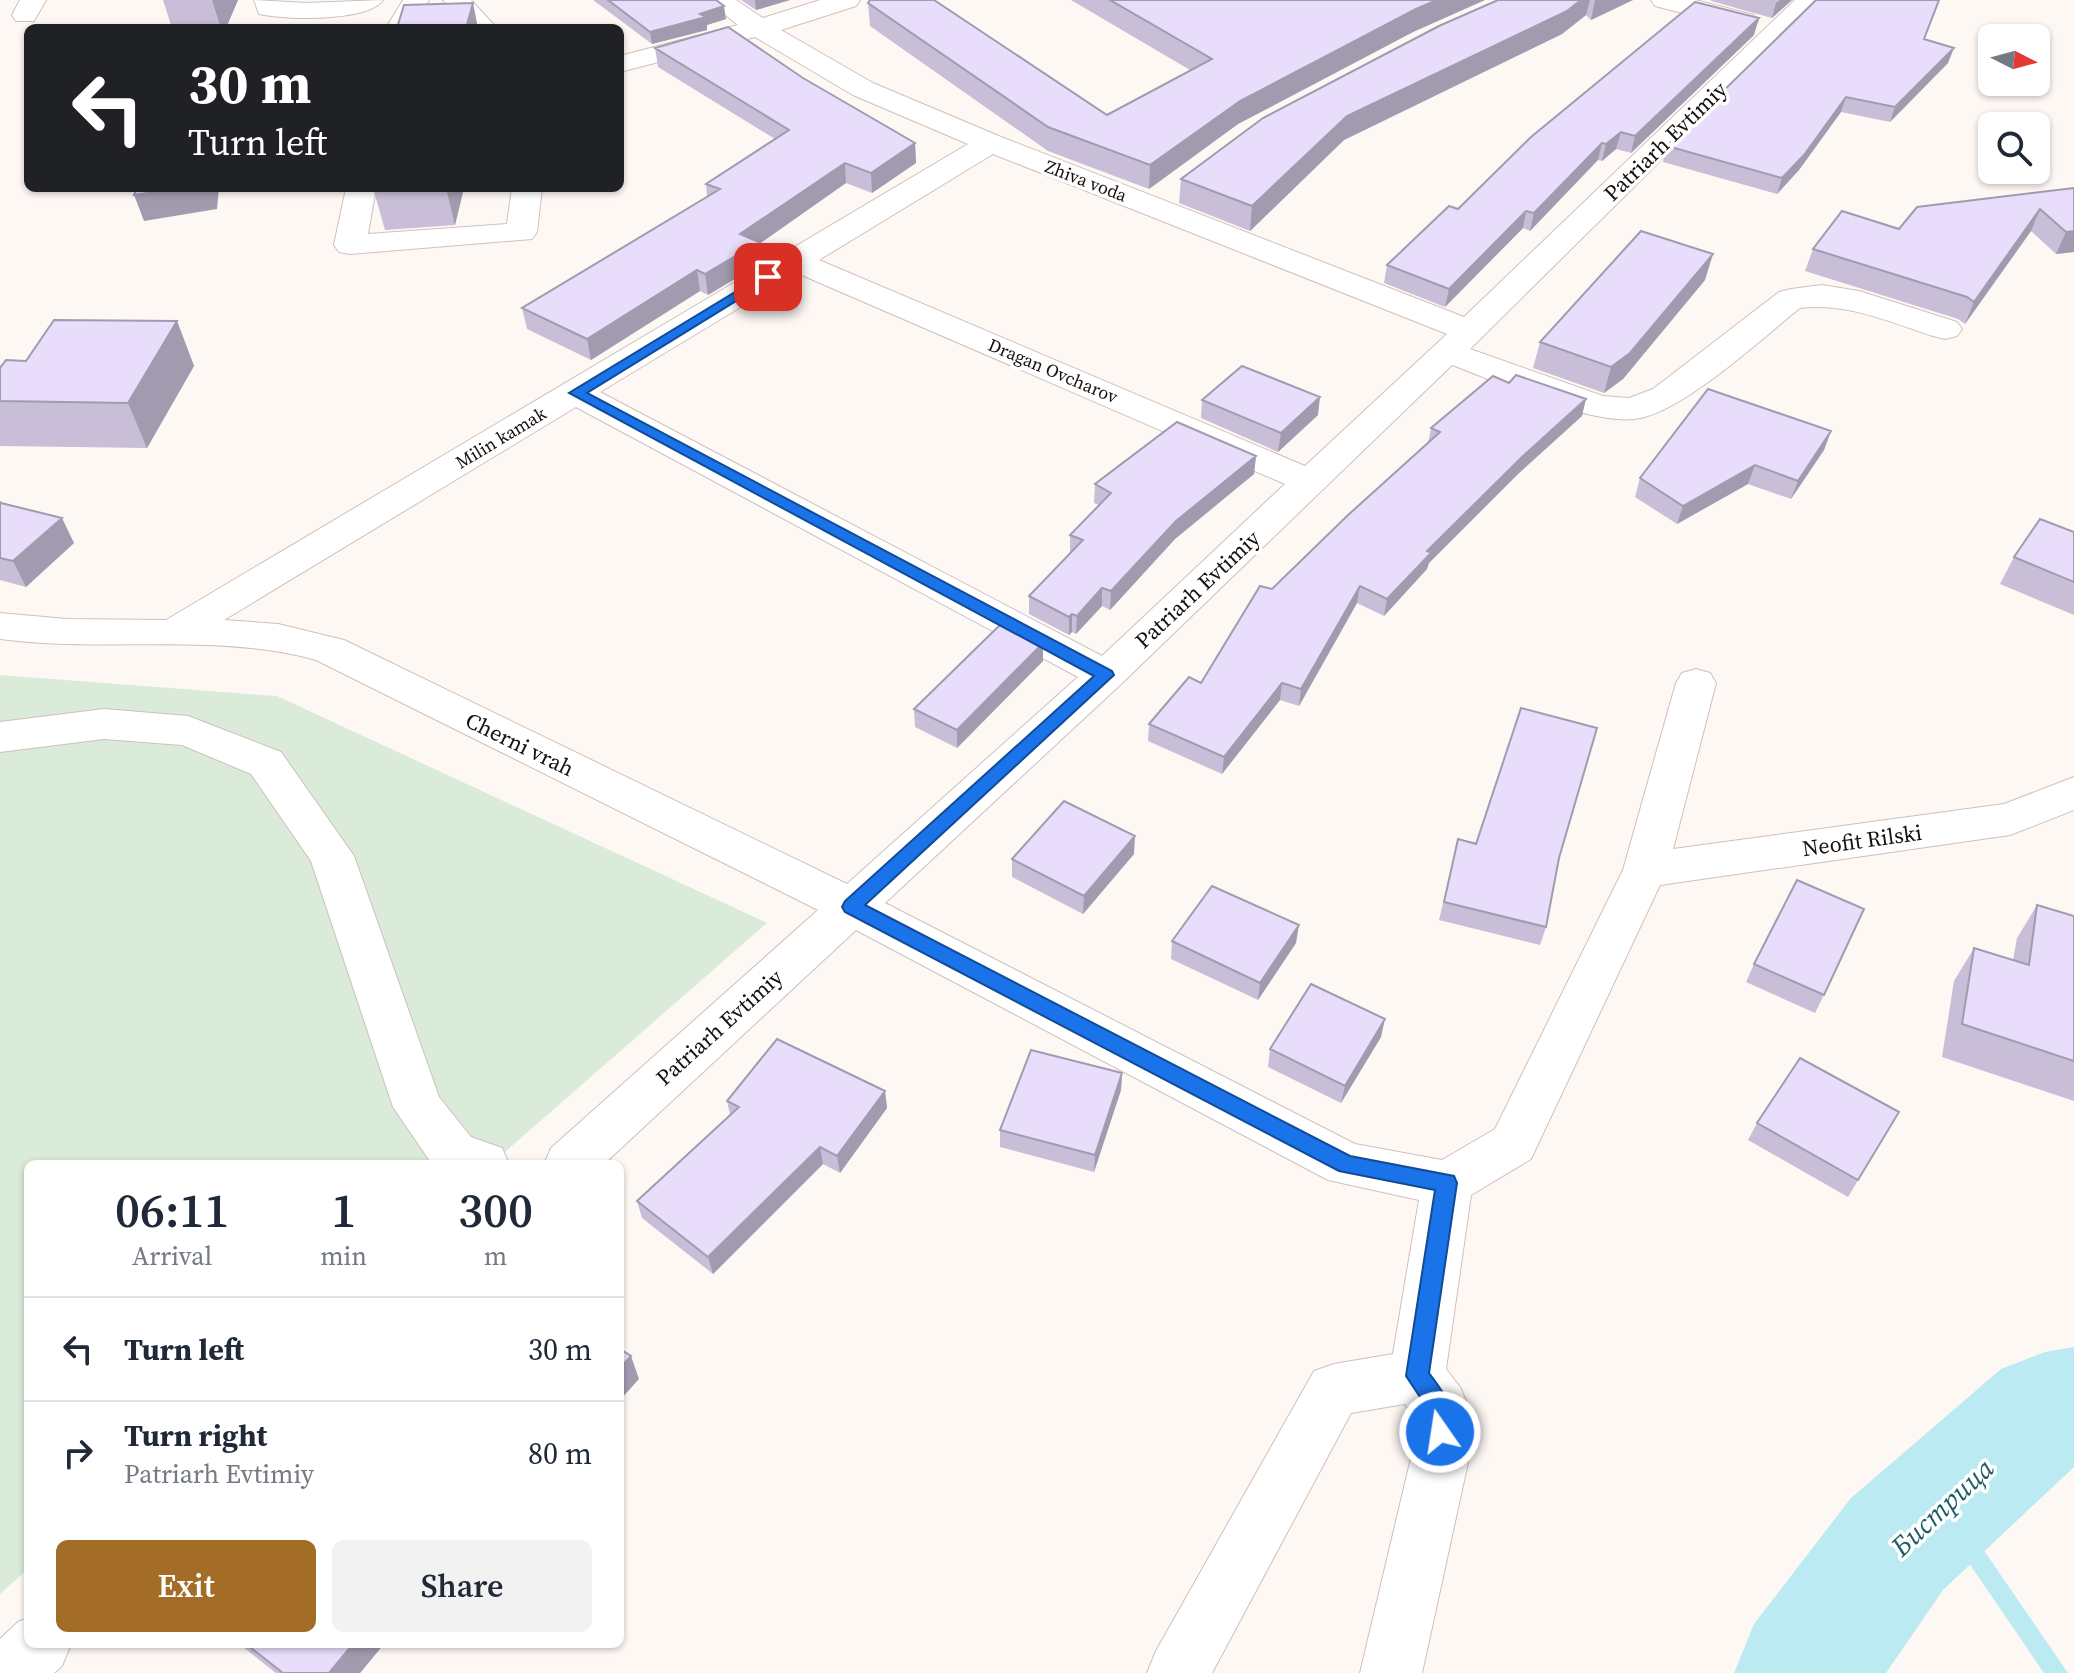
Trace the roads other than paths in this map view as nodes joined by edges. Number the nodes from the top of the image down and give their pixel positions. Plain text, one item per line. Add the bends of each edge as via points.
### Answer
1 (267, 0) edge
2 (370, 0) edge
3 (416, 0) edge
4 (456, 0) edge
5 (719, 0) edge
6 (847, 0) edge
7 (1664, 0) edge
8 (1810, 0) edge
9 (401, 24) edge
10 (480, 24) edge
11 (759, 28) junction
12 (1778, 30) junction
13 (624, 63) edge
14 (991, 143) junction
15 (1175, 188) dead end
16 (360, 192) edge
17 (526, 192) edge
18 (1150, 206) junction
19 (795, 261) junction
20 (1945, 329) dead end
21 (1458, 342) junction
22 (576, 393) junction
23 (1311, 482) junction
24 (0, 626) edge
25 (175, 632) junction
26 (1106, 675) junction
27 (1696, 683) dead end
28 (0, 737) edge
29 (2074, 793) edge
30 (1645, 870) junction
31 (852, 907) junction
32 (473, 1160) edge
33 (573, 1160) edge
34 (1447, 1183) junction
35 (1417, 1376) junction
36 (36, 1648) edge
37 (8, 1673) edge
38 (1178, 1673) edge
39 (1391, 1673) edge

1 - 2 street via 268,8 294,12
3 - 9 street
4 - 10 street
5 - 11 street, Zhiva voda
6 - 11 street
7 - 12 street
8 - 12 street, Patriarh Evtimiy
11 - 13 street
11 - 14 street, Zhiva voda via 863,89
12 - 21 street, Patriarh Evtimiy
14 - 18 street, Zhiva voda
14 - 19 street, Milin kamak
15 - 18 street
16 - 17 street via 350,245 521,232
18 - 21 street, Zhiva voda
19 - 22 street, Milin kamak
19 - 23 street, Dragan Ovcharov
20 - 21 street, Zhiva voda via 1859,301 1822,295 1791,299 1665,396 1633,409 1598,406
21 - 23 street, Patriarh Evtimiy
22 - 25 street, Milin kamak
22 - 26 street
23 - 26 street, Patriarh Evtimiy
24 - 25 street, Cherni vrah via 66,633
25 - 31 street, Cherni vrah via 273,636 330,650
26 - 31 street, Patriarh Evtimiy
27 - 30 street
28 - 32 street via 104,724 188,731 266,763 332,856 418,1107 453,1153
29 - 30 street, Neofit Rilski via 2010,819
30 - 34 street via 1513,1144
31 - 33 street, Patriarh Evtimiy
31 - 34 street, Cherni vrah via 1346,1164
34 - 35 street
35 - 38 street via 1334,1390
35 - 39 street via 1440,1406 1440,1458
36 - 37 street

